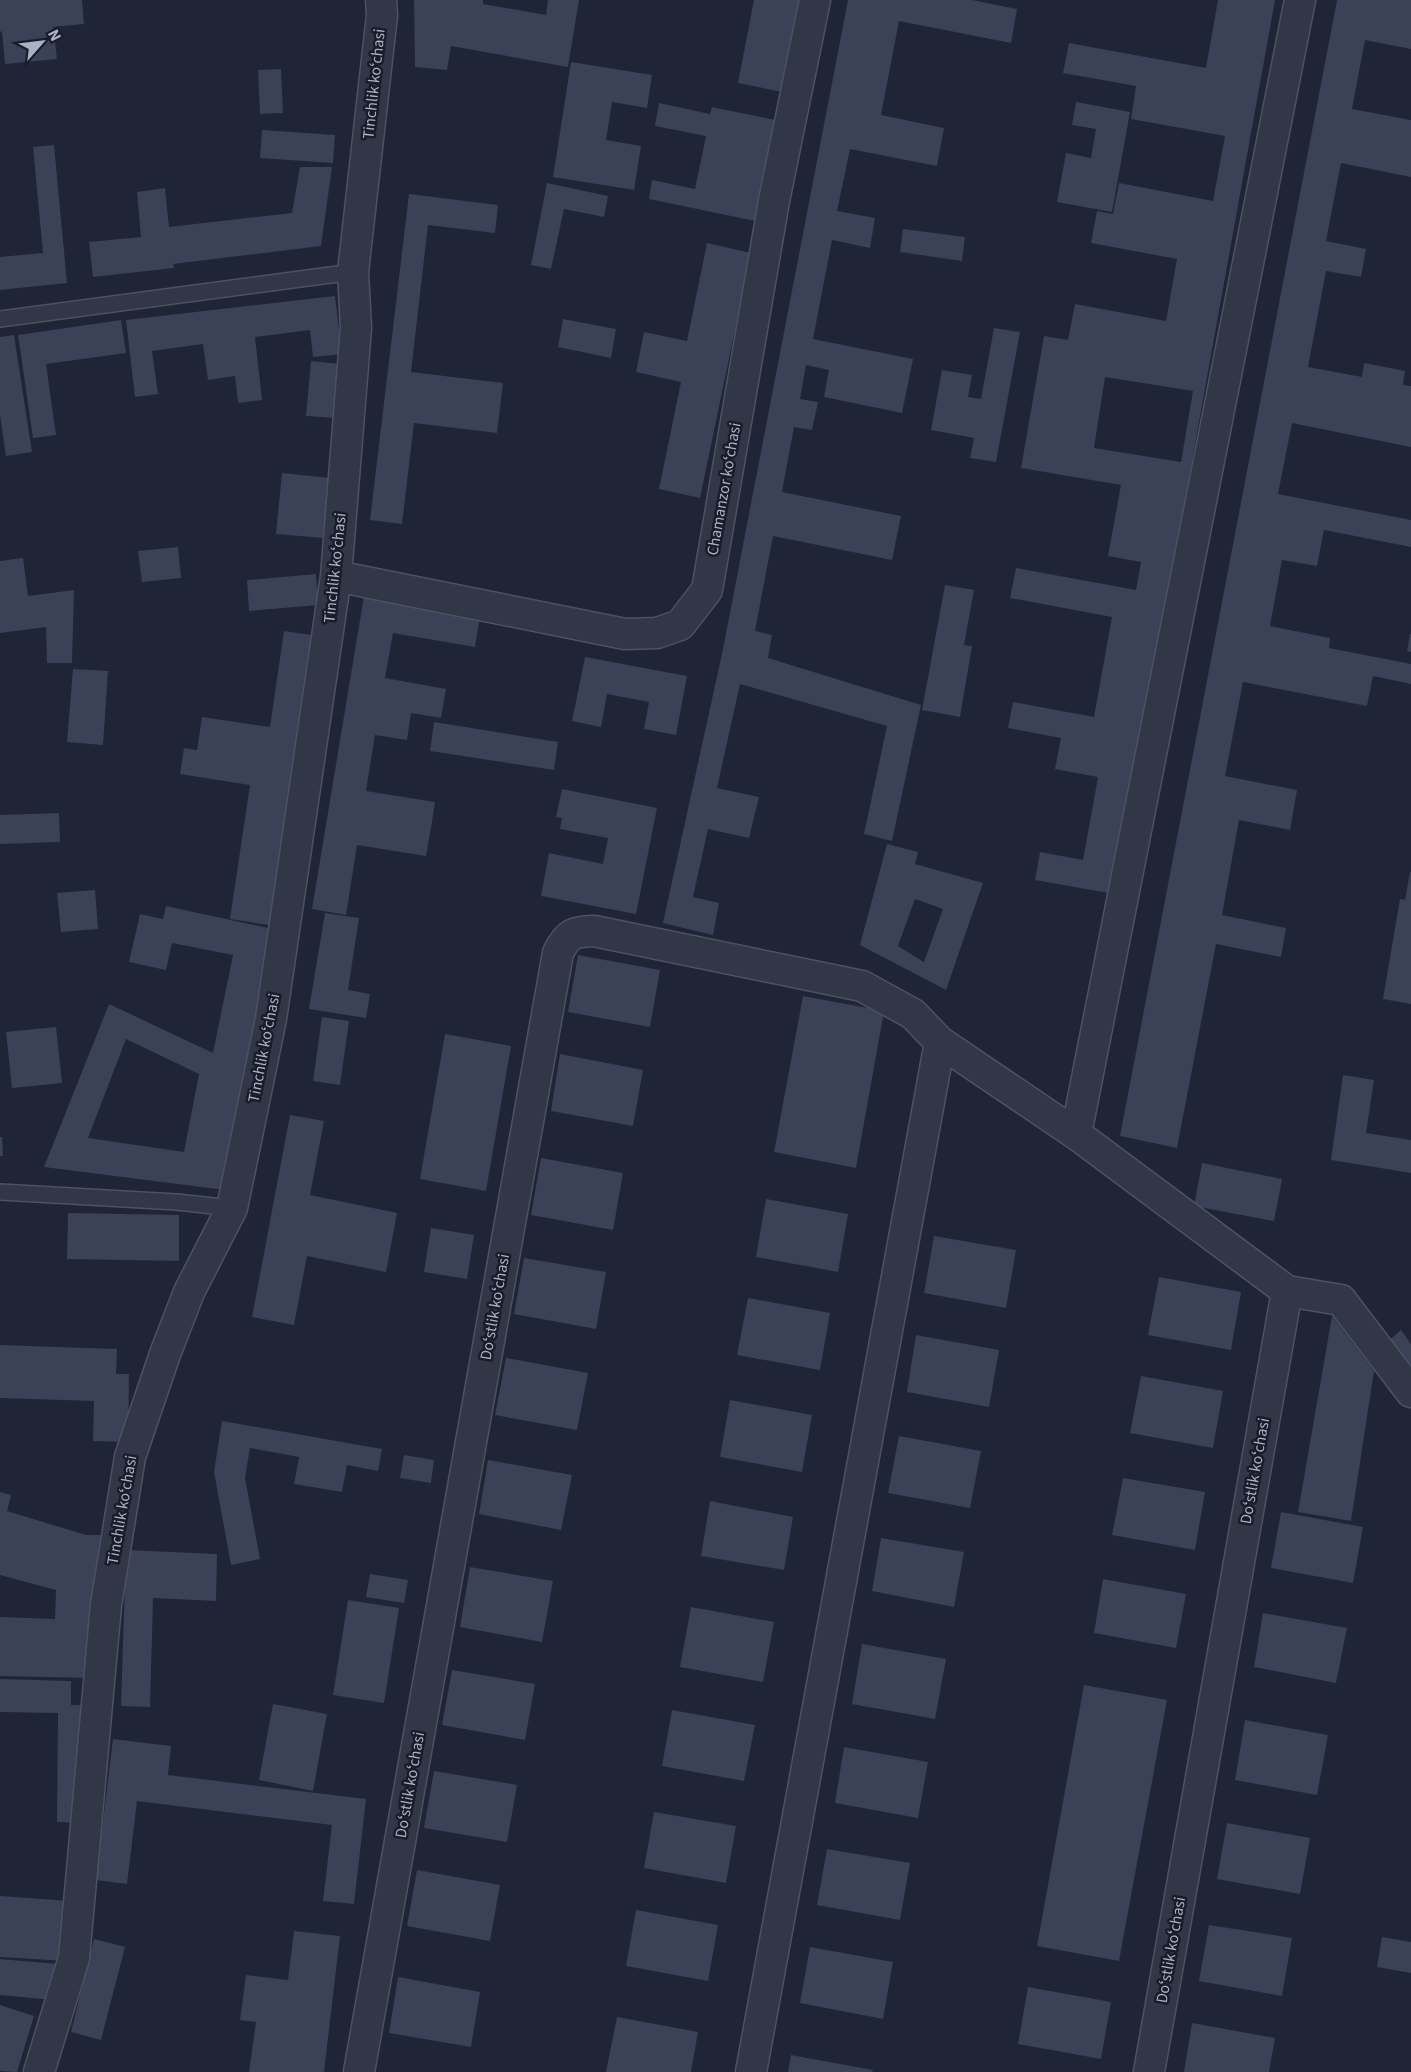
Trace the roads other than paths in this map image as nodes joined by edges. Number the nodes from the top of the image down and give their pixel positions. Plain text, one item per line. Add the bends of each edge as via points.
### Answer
1 (381, 0) edge
2 (815, 0) edge
3 (1300, 0) edge
4 (353, 272) junction
5 (0, 319) edge
6 (336, 576) junction
7 (940, 1042) junction
8 (1076, 1134) junction
9 (0, 1192) edge
10 (232, 1208) junction
11 (1287, 1291) junction
12 (1411, 1392) edge
13 (39, 2072) edge
14 (359, 2072) edge
15 (751, 2072) edge
16 (1149, 2072) edge

1 - 4 street, Tinchlik koʻchasi
2 - 6 street, Chamanzor koʻchasi via 774,201 707,590 680,625 657,633 625,634
3 - 8 street
4 - 5 lane
4 - 6 street, Tinchlik koʻchasi via 356,328
6 - 10 street, Tinchlik koʻchasi via 271,1019
7 - 8 street, Doʻstlik koʻchasi
7 - 14 street, Doʻstlik koʻchasi via 913,1014 862,986 594,931 577,932 565,939 558,952
7 - 15 street
8 - 11 street, Doʻstlik koʻchasi
9 - 10 lane
10 - 13 street, Tinchlik koʻchasi via 189,1292 130,1457 106,1605 75,1958
11 - 12 street via 1341,1300
11 - 16 street, Doʻstlik koʻchasi

